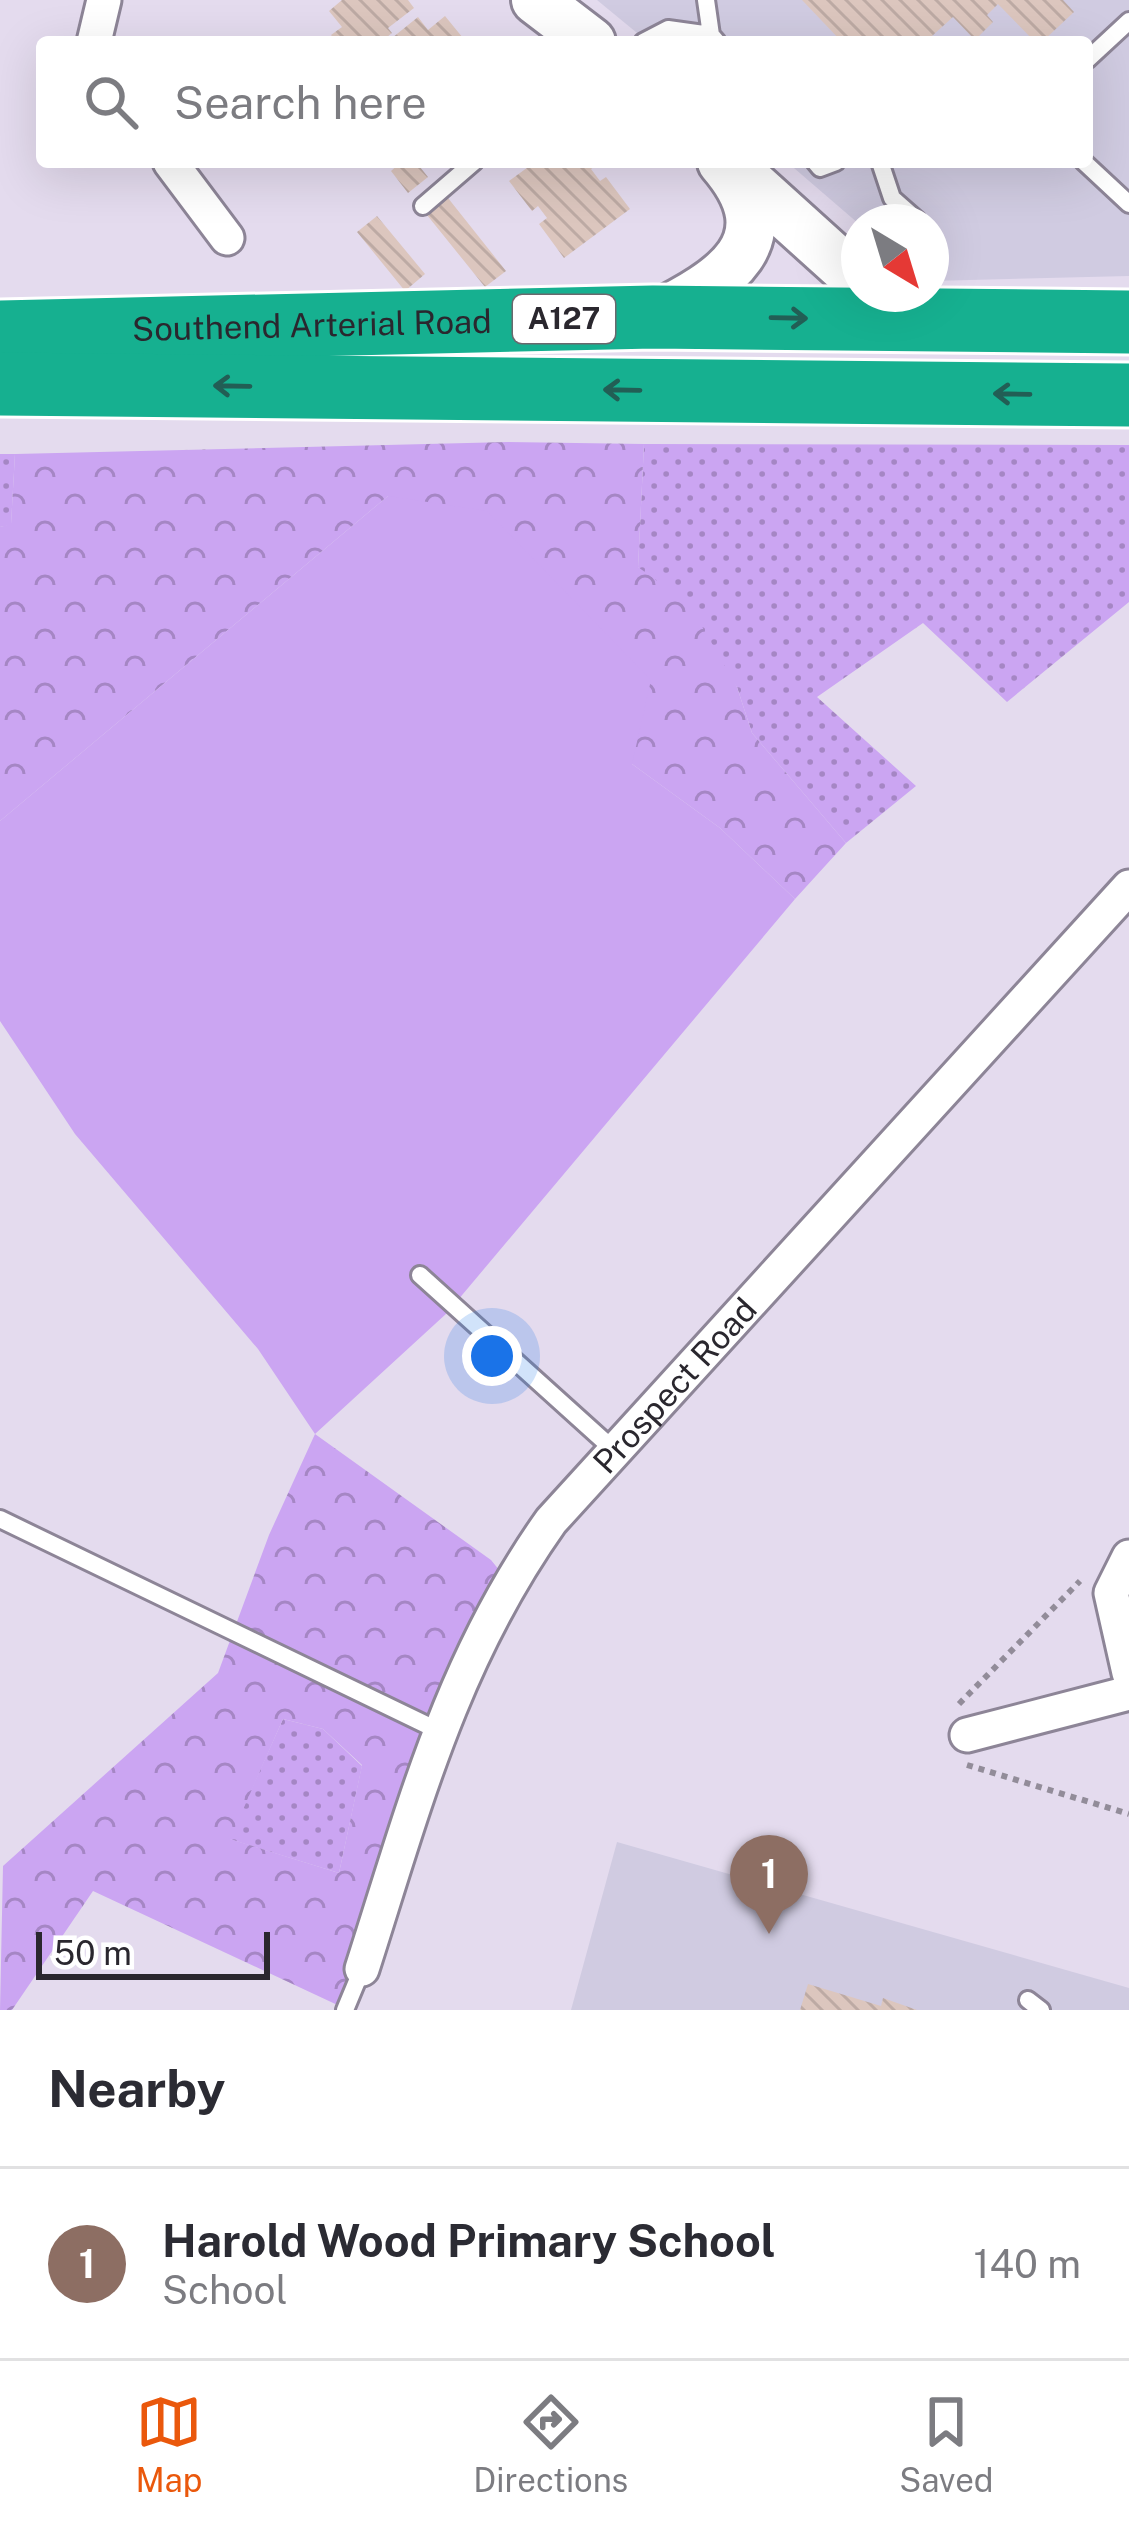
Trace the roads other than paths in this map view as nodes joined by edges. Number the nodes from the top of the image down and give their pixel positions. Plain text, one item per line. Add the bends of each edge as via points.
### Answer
1 (104, 0) edge
2 (536, 0) edge
3 (706, 0) edge
4 (1129, 21) edge
5 (95, 36) edge
6 (583, 36) edge
7 (655, 36) edge
8 (704, 36) edge
9 (714, 36) edge
10 (1093, 54) edge
11 (174, 168) edge
12 (467, 168) edge
13 (729, 168) edge
14 (731, 168) edge
15 (882, 168) edge
16 (1090, 168) edge
17 (899, 204) edge
18 (1129, 205) edge
19 (423, 206) dead end
20 (227, 238) dead end
21 (841, 265) edge
22 (841, 309) edge
23 (949, 310) edge
24 (653, 317) junction
25 (1129, 322) edge
26 (0, 332) edge
27 (0, 384) edge
28 (1129, 395) edge
29 (1129, 887) edge
30 (420, 1275) dead end
31 (615, 1451) junction
32 (0, 1519) edge
33 (1129, 1557) edge
34 (1129, 1673) edge
35 (1129, 1693) edge
36 (436, 1730) junction
37 (967, 1736) dead end
38 (362, 1970) joint
39 (345, 2010) edge

1 - 5 street
2 - 6 street
3 - 9 lane
4 - 10 lane
7 - 8 lane via 668,29
11 - 20 street
12 - 19 lane
13 - 24 street via 745,188 751,237 740,260
14 - 21 street
15 - 17 lane
16 - 18 lane
24 -> 22 highway, Southend Arterial Road / A127
23 - 25 highway, Southend Arterial Road / A127
24 - 26 highway, Southend Arterial Road / A127
28 -> 27 highway, Southend Arterial Road / A127
29 - 31 street, Prospect Road
30 - 31 lane
31 - 36 street, Prospect Road via 505,1585
32 - 36 lane
33 - 34 street via 1112,1593
35 - 37 street
36 - 38 street, Prospect Road
38 - 39 lane

